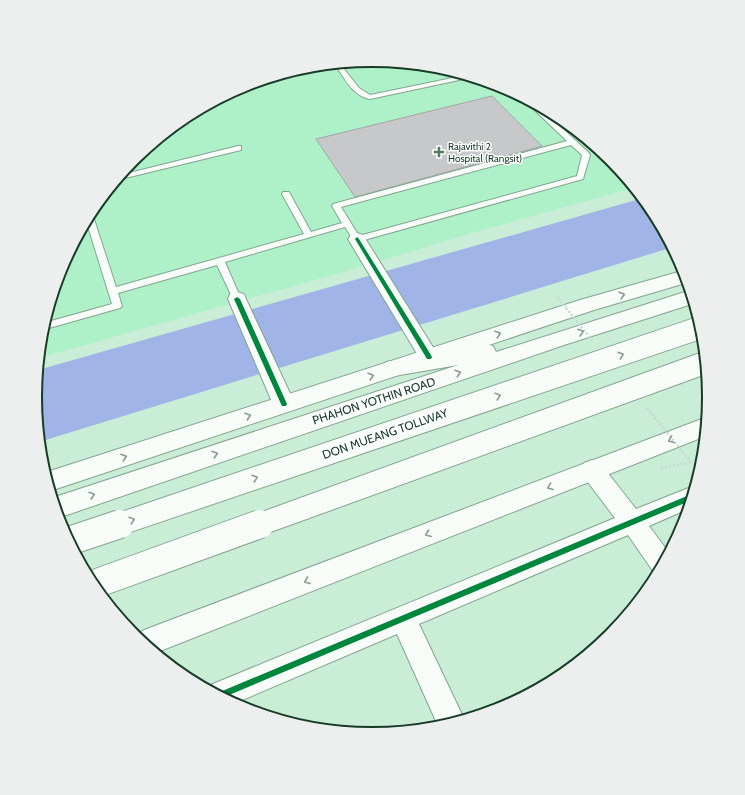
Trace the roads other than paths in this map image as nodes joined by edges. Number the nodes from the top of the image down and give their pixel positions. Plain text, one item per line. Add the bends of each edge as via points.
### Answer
1 (341, 69) edge
2 (460, 79) edge
3 (541, 113) edge
4 (572, 142) junction
5 (238, 148) dead end
6 (128, 175) edge
7 (286, 194) dead end
8 (91, 224) edge
9 (347, 224) junction
10 (309, 235) junction
11 (357, 239) junction
12 (220, 261) junction
13 (680, 278) edge
14 (113, 291) junction
15 (687, 298) edge
16 (237, 299) joint
17 (50, 325) edge
18 (696, 329) edge
19 (557, 340) junction
20 (425, 351) junction
21 (701, 364) edge
22 (701, 367) edge
23 (394, 368) junction
24 (281, 397) junction
25 (701, 428) edge
26 (592, 470) junction
27 (52, 480) edge
28 (687, 499) edge
29 (61, 506) edge
30 (632, 522) junction
31 (74, 539) edge
32 (660, 561) edge
33 (99, 582) edge
34 (100, 585) edge
35 (403, 618) junction
36 (150, 642) edge
37 (225, 693) edge
38 (450, 719) edge

1 - 2 lane via 358,91 368,97
3 - 4 lane
4 - 9 lane via 336,206
4 - 11 lane via 586,156 580,177
5 - 6 lane
7 - 10 lane
8 - 14 lane
9 - 10 lane
9 - 11 lane
10 - 12 lane
11 - 20 street
12 - 14 lane
12 - 16 lane
20 -> 13 main road, PHAHON YOTHIN ROAD
14 - 17 lane via 118,306
19 -> 15 main road, PHAHON YOTHIN ROAD
16 - 24 street
31 -> 18 main road, DON MUEANG TOLLWAY, bridge
19 - 23 main road
29 -> 19 main road, PHAHON YOTHIN ROAD
20 - 23 main road, PHAHON YOTHIN ROAD
21 - 33 main road, bridge
22 - 34 main road
24 -> 23 main road, PHAHON YOTHIN ROAD
27 -> 24 main road, PHAHON YOTHIN ROAD
25 -> 26 main road
26 - 30 street
26 -> 36 main road
28 - 30 street
30 - 32 street
30 - 35 street
35 - 37 street
35 - 38 street

